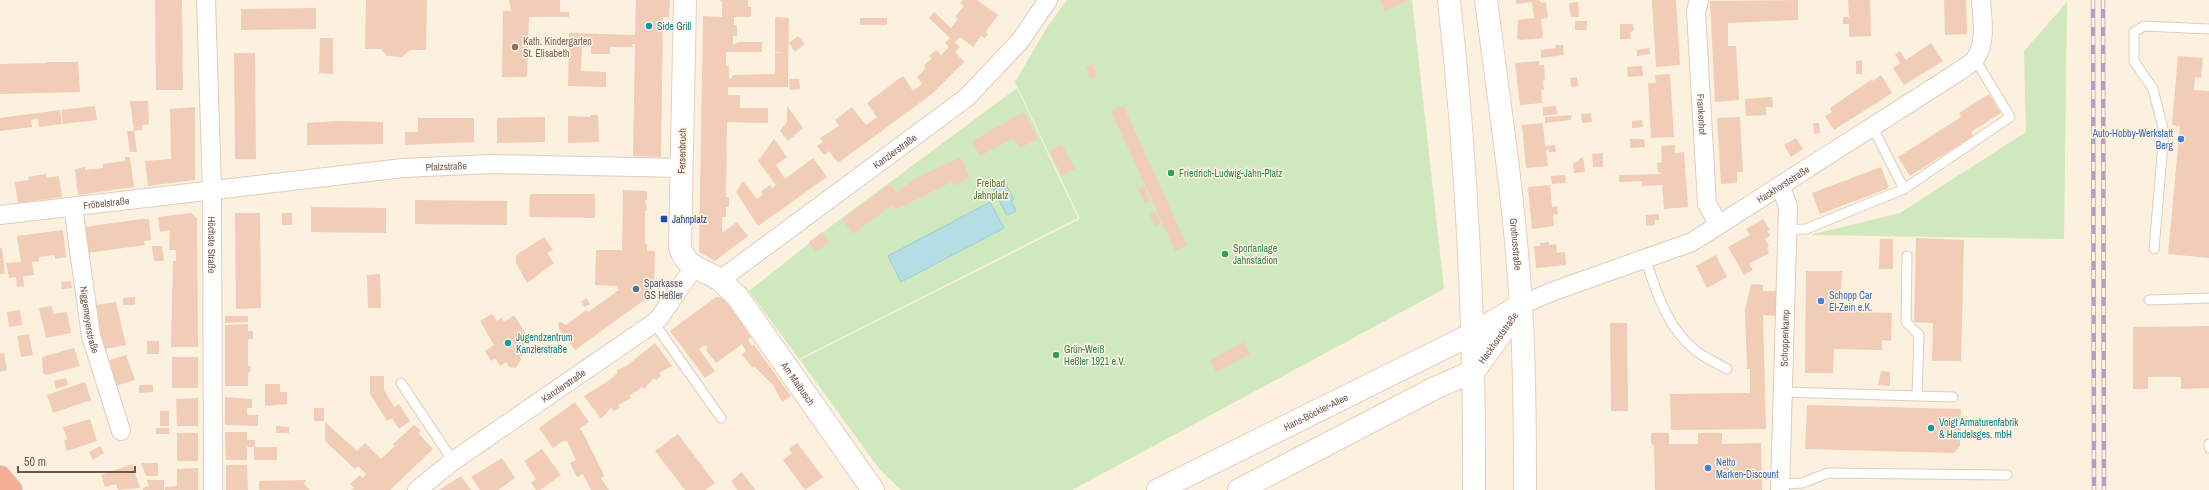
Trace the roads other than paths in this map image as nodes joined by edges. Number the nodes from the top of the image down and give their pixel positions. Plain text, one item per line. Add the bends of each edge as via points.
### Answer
1 (206, 0) edge
2 (685, 0) edge
3 (1048, 0) edge
4 (1449, 0) edge
5 (1486, 0) edge
6 (1699, 0) edge
7 (1981, 0) edge
8 (2209, 29) edge
9 (1975, 59) junction
10 (1872, 126) junction
11 (682, 168) junction
12 (1781, 187) junction
13 (212, 189) junction
14 (1904, 189) junction
15 (73, 207) junction
16 (0, 215) edge
17 (1719, 225) junction
18 (1787, 230) junction
19 (2154, 249) dead end
20 (1907, 256) dead end
21 (1645, 258) junction
22 (694, 267) junction
23 (720, 280) junction
24 (2209, 298) edge
25 (2149, 300) dead end
26 (1521, 305) junction
27 (654, 322) junction
28 (1474, 333) junction
29 (1727, 369) dead end
30 (1474, 371) junction
31 (401, 383) dead end
32 (1783, 392) junction
33 (1917, 396) junction
34 (1953, 396) dead end
35 (722, 418) dead end
36 (121, 430) dead end
37 (2209, 444) edge
38 (2209, 448) edge
39 (453, 461) junction
40 (2007, 475) dead end
41 (0, 476) edge
42 (1781, 487) edge
43 (11, 490) edge
44 (213, 490) edge
45 (417, 490) edge
46 (873, 490) edge
47 (1158, 490) edge
48 (1239, 490) edge
49 (1474, 490) edge
50 (1525, 490) edge

1 - 13 street, Höchste Straße
2 - 11 street, Fersenbruch
3 - 23 street, Kanzlerstraße via 1020,41 966,98
4 - 28 street via 1459,87
5 - 26 street, Grothusstraße via 1510,187
6 - 17 street, Frankenhof via 1696,11 1707,204
7 - 9 street via 1983,34 1981,47
8 - 19 lane via 2144,26 2134,32 2134,61 2153,89 2164,132
9 - 10 street, Hackhorststraße
9 - 14 lane via 2010,117
10 - 12 street, Hackhorststraße
10 - 14 lane
11 - 13 street, Pfalzstraße via 491,164 403,168
11 - 22 street, Fersenbruch via 680,247 685,260
12 - 17 street, Hackhorststraße
12 - 18 street, Schoppenkamp via 1788,207
13 - 15 street, Fröbelstraße
13 - 44 street, Höchste Straße
14 - 18 lane via 1806,229
15 - 16 street, Fröbelstraße
15 - 36 street, Niggemeyerstraße via 91,336
17 - 21 street, Hackhorststraße via 1692,242
18 - 32 street, Schoppenkamp
20 - 33 lane via 1906,322 1919,335
21 - 26 street, Hackhorststraße
21 - 29 lane via 1660,303 1676,329 1695,350
22 - 23 street, Fersenbruch
22 - 27 street, Kanzlerstraße
23 - 46 street, Am Maibusch via 737,296
24 - 25 lane
26 - 28 street, Hackhorststraße
26 - 30 street, Hackhorststraße
26 - 50 street, Grothusstraße via 1526,408
27 - 35 lane
27 - 39 street, Kanzlerstraße
28 - 30 street
28 - 47 street, Hans-Böckler-Allee
30 - 48 street via 1435,388
30 - 49 street
31 - 39 lane
32 - 33 lane
32 - 42 street, Schoppenkamp
33 - 34 lane
37 - 38 lane
39 - 45 street, Kanzlerstraße
40 - 42 lane via 1828,473 1802,483
41 - 43 highway

